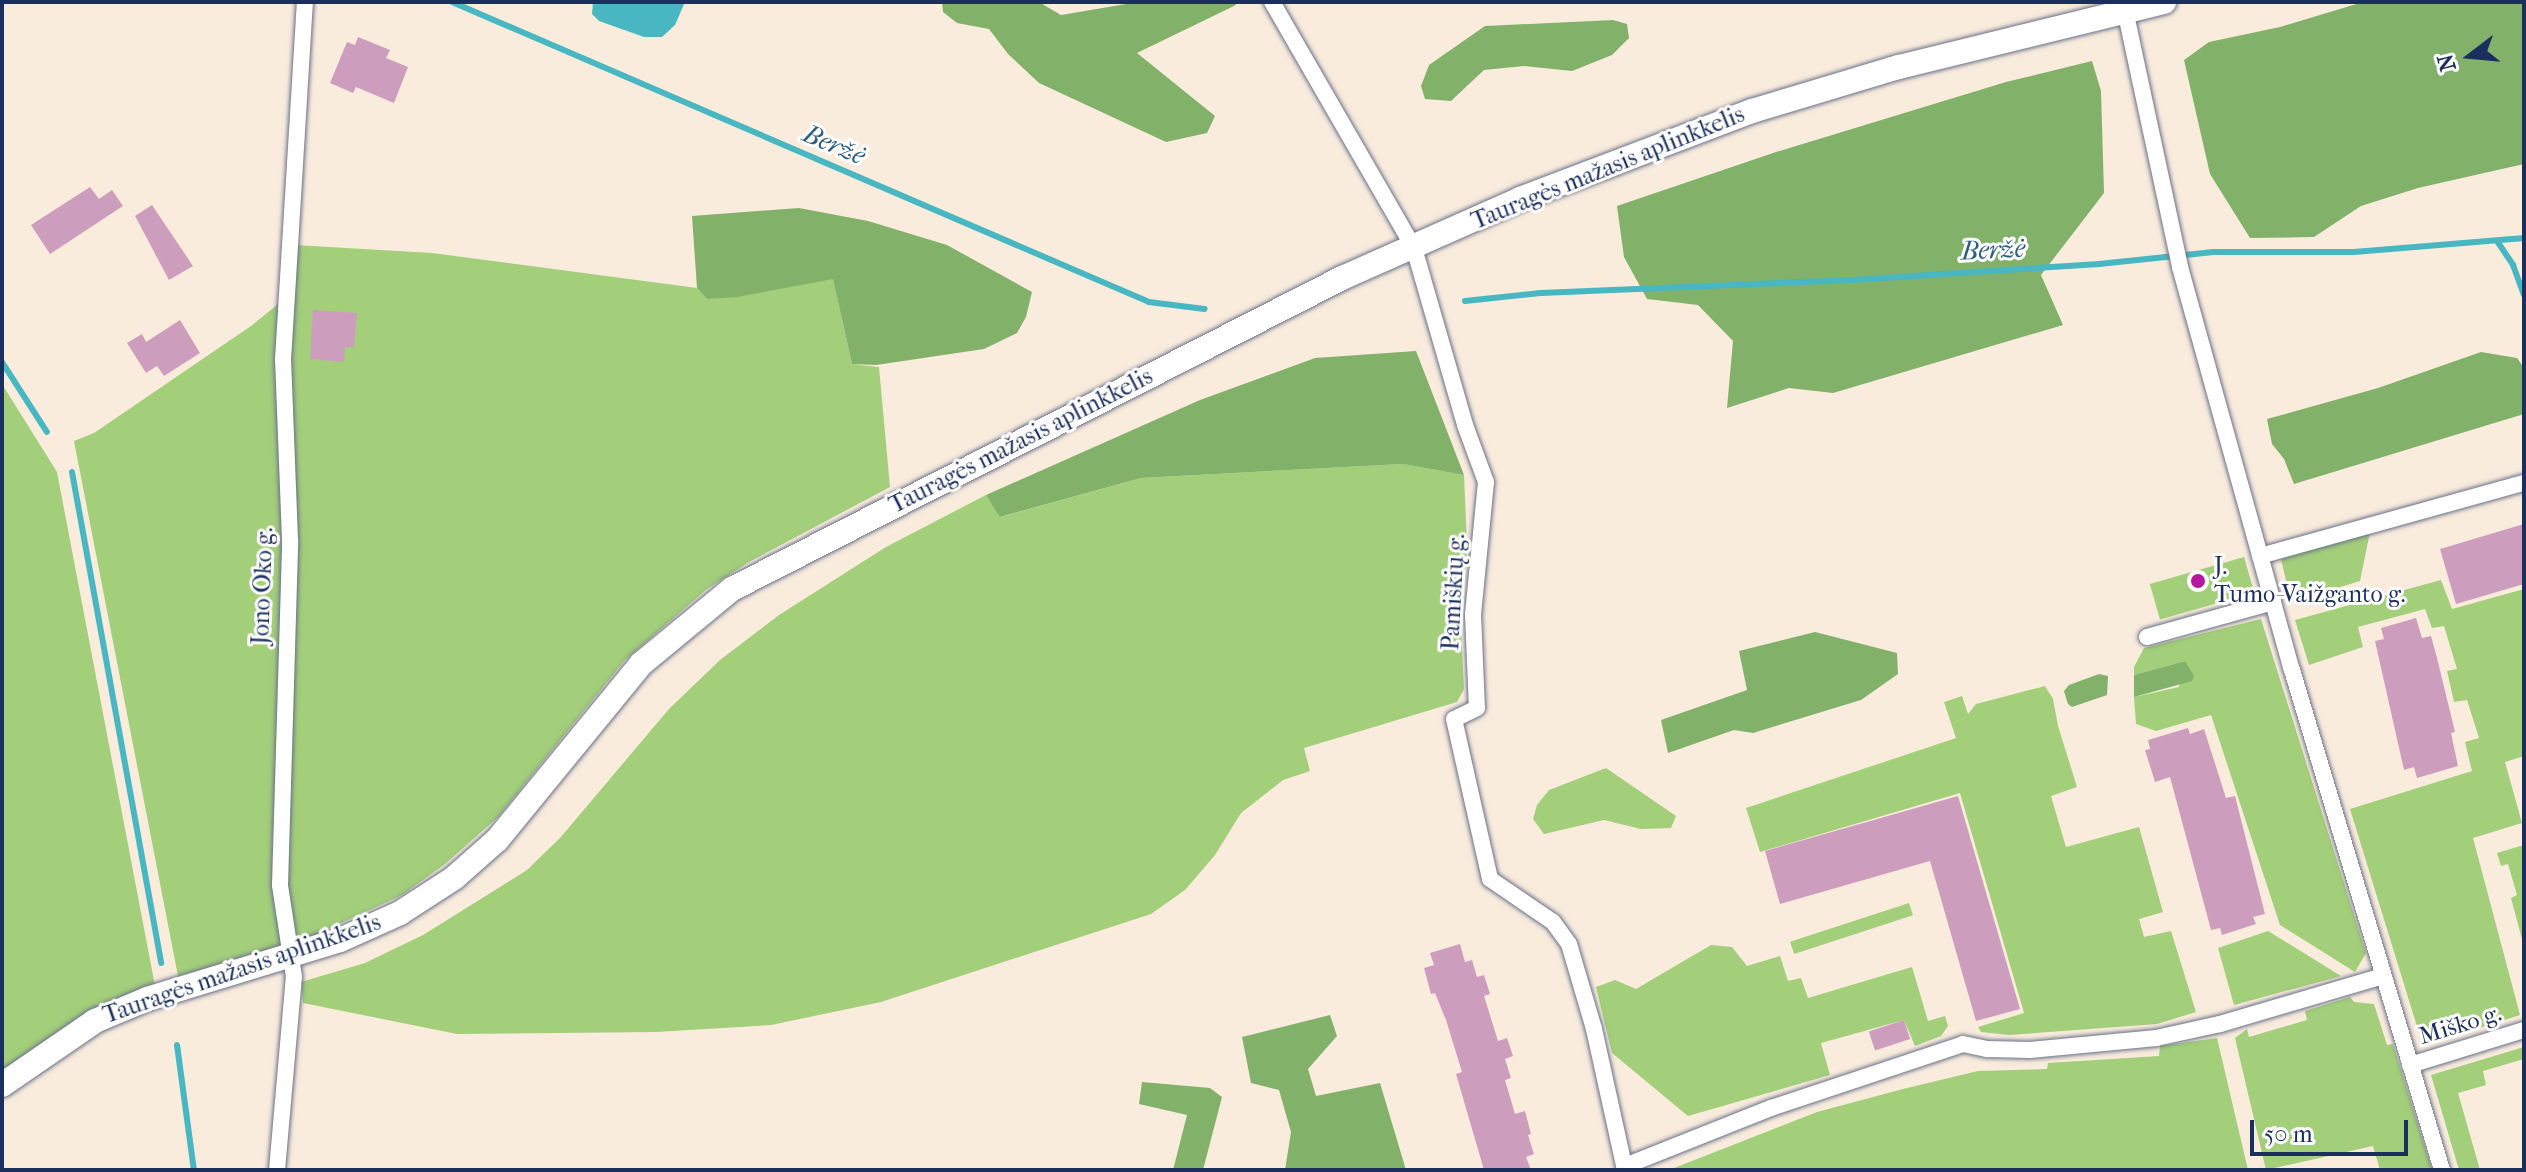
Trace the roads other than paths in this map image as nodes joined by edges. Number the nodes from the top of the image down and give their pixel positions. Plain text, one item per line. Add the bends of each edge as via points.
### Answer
1 (305, 2) edge
2 (1272, 2) edge
3 (2164, 2) edge
4 (2125, 10) junction
5 (1414, 248) junction
6 (2524, 483) edge
7 (2260, 556) junction
8 (2273, 602) junction
9 (2147, 637) dead end
10 (292, 956) junction
11 (2383, 976) junction
12 (2524, 1030) edge
13 (2410, 1065) junction
14 (2, 1085) edge
15 (1625, 1168) edge
16 (277, 1170) edge
17 (2442, 1170) edge

1 - 10 street, Jono Oko g. via 283,373 290,540 280,885
2 - 5 street, Pamiškių g.
3 - 4 main road, Tauragės mažasis aplinkkelis
4 - 5 main road, Tauragės mažasis aplinkkelis via 1899,67 1752,111 1520,199
4 - 7 street via 2180,267
5 - 10 main road, Tauragės mažasis aplinkkelis via 1342,278 732,589 641,664 497,840 454,878 400,913
5 - 15 street, Pamiškių g. via 1486,482 1473,614 1477,708 1454,719 1477,827 1490,879 1553,922 1569,944
6 - 7 street
7 - 8 street
8 - 9 street
8 - 11 street
10 - 14 main road, Tauragės mažasis aplinkkelis via 147,999 95,1021
10 - 16 street, Jono Oko g. via 294,995
11 - 13 street
11 - 15 street via 2156,1038 2030,1050 1963,1044 1771,1108
12 - 13 street, Miško g.
13 - 17 street

